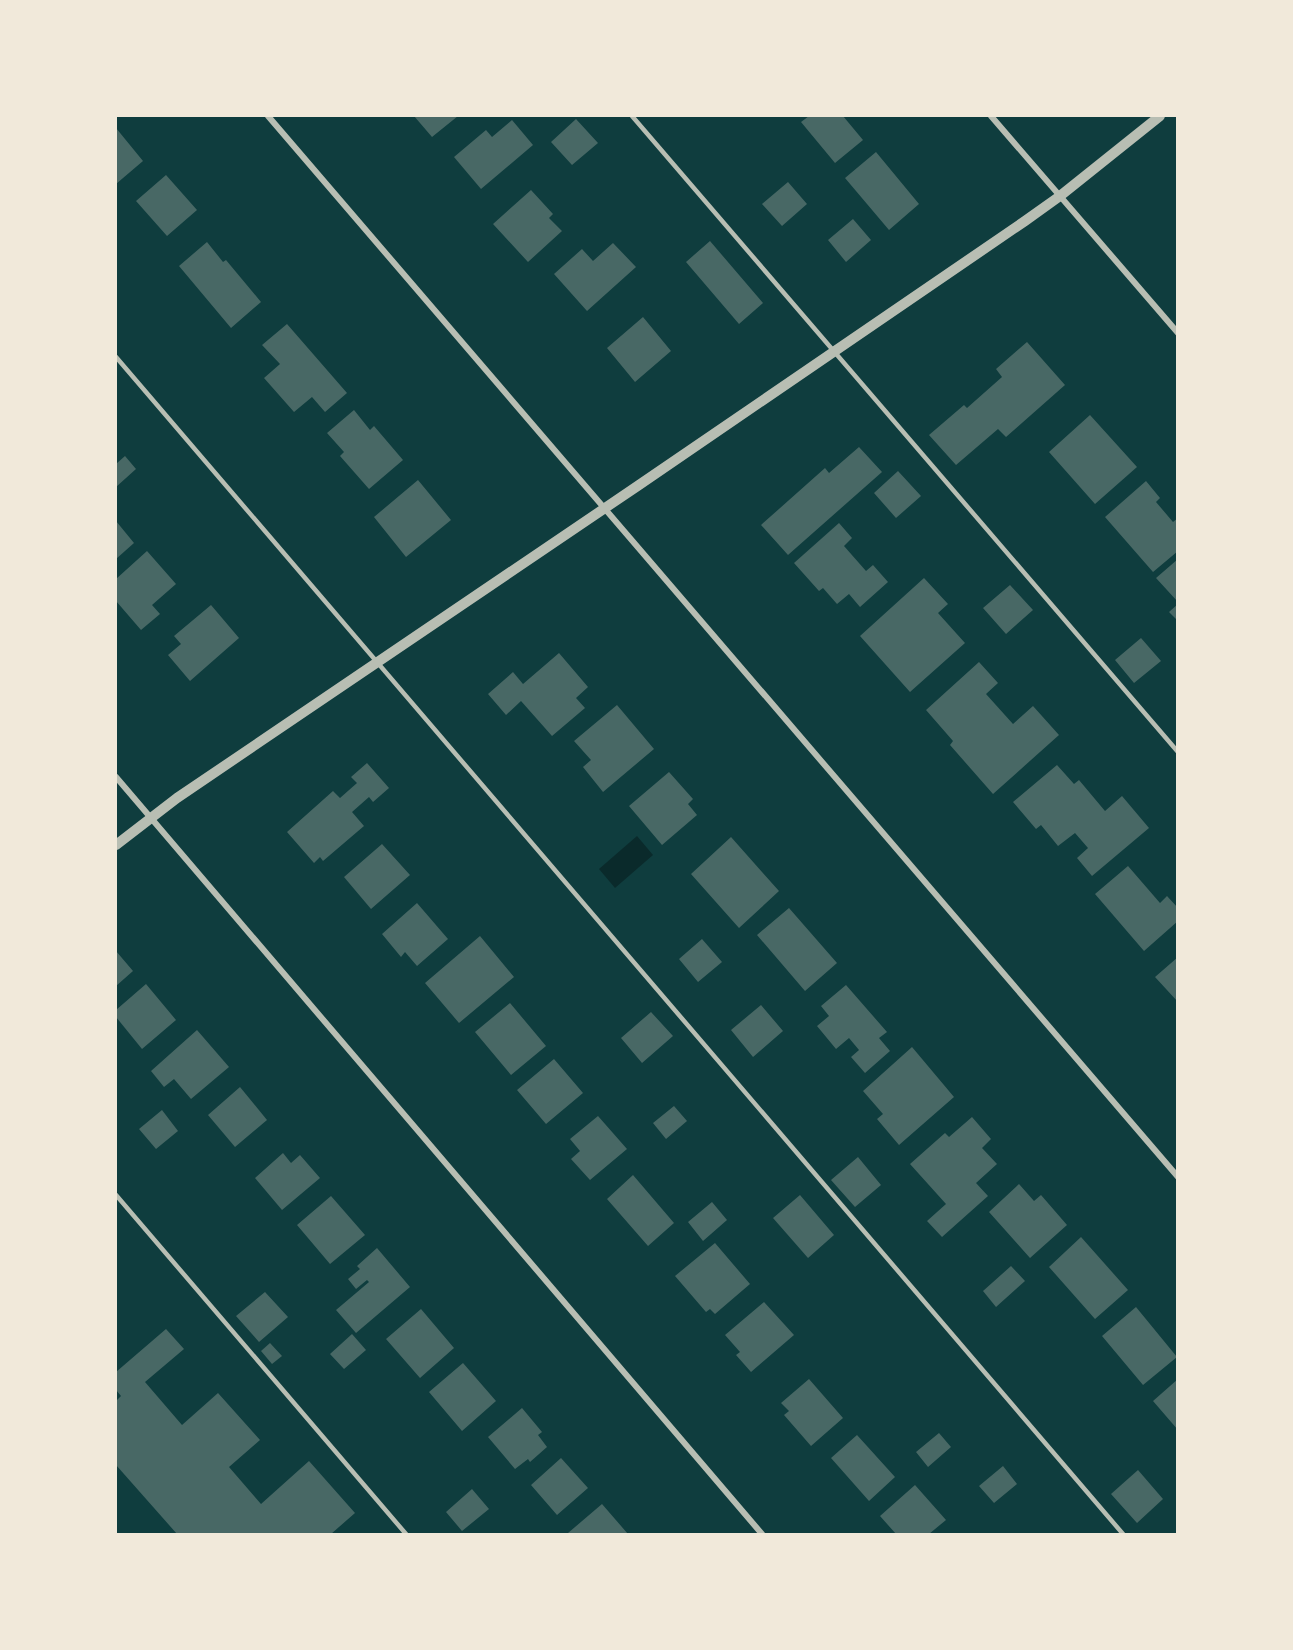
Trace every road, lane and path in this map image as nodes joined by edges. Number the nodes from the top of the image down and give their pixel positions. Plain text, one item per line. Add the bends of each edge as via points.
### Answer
1 (268, 116) edge
2 (632, 116) edge
3 (991, 116) edge
4 (1160, 116) edge
5 (1060, 196) junction
6 (1178, 333) edge
7 (834, 351) junction
8 (116, 357) edge
9 (604, 508) junction
10 (376, 663) junction
11 (1178, 752) edge
12 (116, 777) edge
13 (151, 818) junction
14 (116, 844) edge
15 (1178, 1177) edge
16 (116, 1195) edge
17 (406, 1534) edge
18 (762, 1534) edge
19 (1124, 1534) edge

1 - 9 street
2 - 7 lane
3 - 5 street
4 - 5 street
5 - 6 street
5 - 7 street
7 - 9 street
7 - 11 lane
8 - 10 lane
9 - 10 street
9 - 15 street
10 - 13 street
10 - 19 lane
12 - 13 street
13 - 14 street
13 - 18 street
16 - 17 lane

